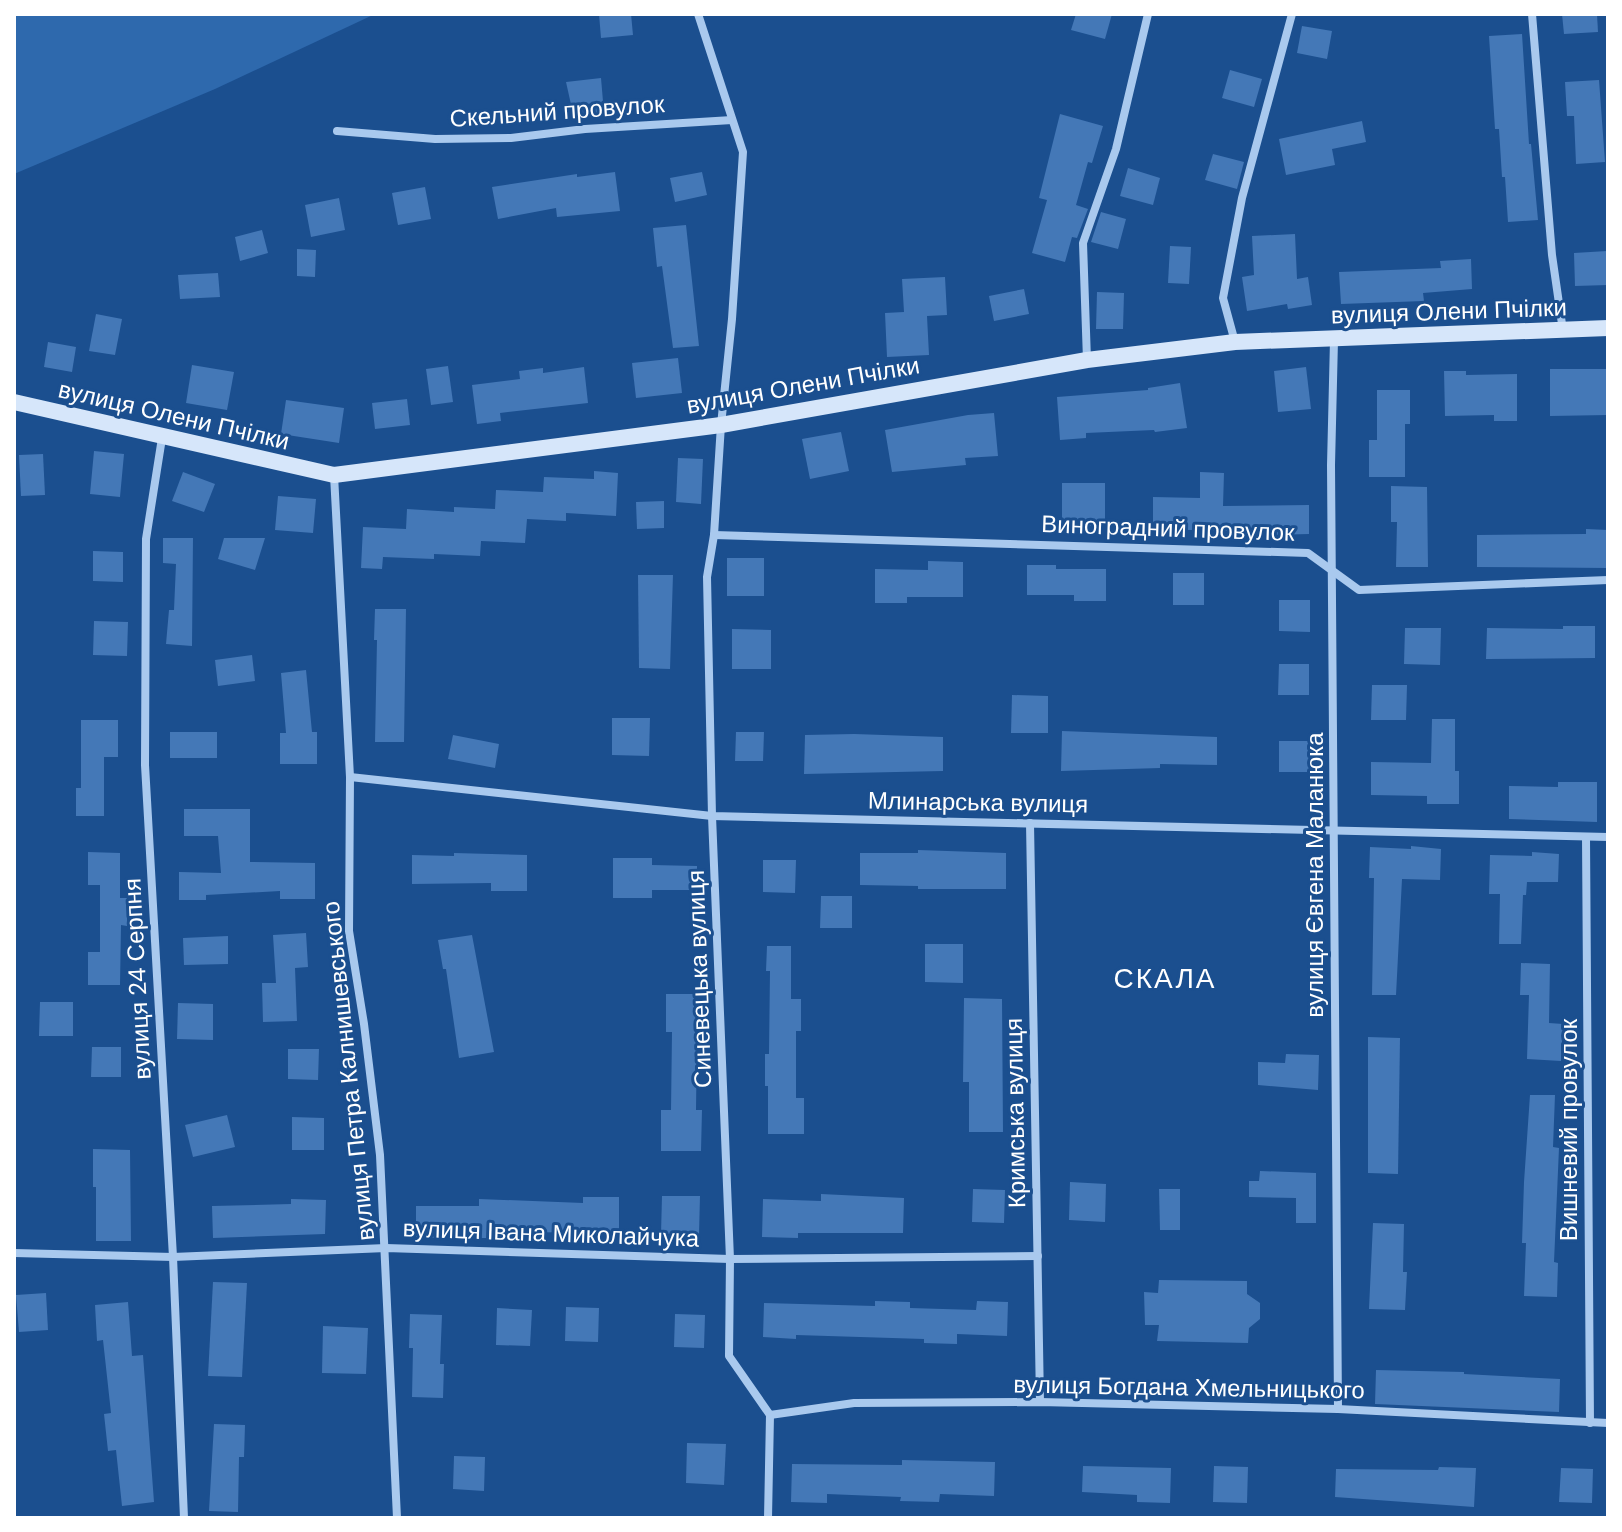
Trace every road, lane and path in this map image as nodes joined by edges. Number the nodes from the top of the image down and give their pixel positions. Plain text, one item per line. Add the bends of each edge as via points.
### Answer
1 (698, 14) edge
2 (1148, 14) edge
3 (1292, 14) edge
4 (1532, 14) edge
5 (732, 120) junction
6 (337, 131) dead end
7 (1608, 328) edge
8 (1563, 331) junction
9 (1334, 340) junction
10 (1235, 342) junction
11 (1087, 360) junction
12 (14, 402) edge
13 (721, 425) junction
14 (162, 438) junction
15 (334, 475) junction
16 (714, 535) junction
17 (1333, 570) junction
18 (1608, 580) edge
19 (350, 777) junction
20 (712, 816) junction
21 (1030, 823) junction
22 (1334, 831) junction
23 (1586, 837) junction
24 (1608, 837) edge
25 (386, 1248) junction
26 (14, 1253) edge
27 (1038, 1256) junction
28 (173, 1257) junction
29 (730, 1259) junction
30 (1040, 1402) junction
31 (1338, 1409) junction
32 (770, 1415) junction
33 (1590, 1423) junction
34 (1608, 1423) edge
35 (184, 1518) edge
36 (397, 1518) edge
37 (768, 1518) edge

1 - 5 street
2 - 11 street via 1116,149 1083,243
3 - 10 street via 1242,198 1223,298
4 - 8 street
5 - 6 street, Скельний провулок via 511,138 435,139
5 - 13 street via 743,152
7 - 8 street, вулиця Олени Пчілки
8 - 9 street, вулиця Олени Пчілки
9 - 10 street, вулиця Олени Пчілки
9 - 17 street, вулиця Євгена Маланюка
10 - 11 street, вулиця Олени Пчілки
11 - 13 street, вулиця Олени Пчілки
12 - 14 street, вулиця Олени Пчілки
13 - 15 street, вулиця Олени Пчілки
13 - 16 street, Синевецька вулиця
14 - 15 street, вулиця Олени Пчілки
14 - 28 street, вулиця 24 Серпня via 146,539 145,765
15 - 19 street, вулиця Петра Калнишевського
16 - 17 street, Виноградний провулок via 1308,553
16 - 20 street, Синевецька вулиця via 707,577
17 - 18 street, Виноградний провулок via 1359,590
17 - 22 street, вулиця Євгена Маланюка
19 - 20 street, Млинарська вулиця
19 - 25 street, вулиця Петра Калнишевського via 349,931 380,1155
20 - 21 street, Млинарська вулиця
20 - 29 street, Синевецька вулиця
21 - 22 street, Млинарська вулиця
21 - 27 street, Кримська вулиця
22 - 23 street, Млинарська вулиця
22 - 31 street, вулиця Євгена Маланюка
23 - 24 street, Млинарська вулиця
23 - 33 street, Вишневий провулок
25 - 28 street, вулиця Івана Миколайчука
25 - 29 street, вулиця Івана Миколайчука
25 - 36 street, вулиця Петра Калнишевського
26 - 28 street, вулиця Івана Миколайчука
27 - 29 street, вулиця Івана Миколайчука
27 - 30 street, Кримська вулиця
28 - 35 street, вулиця 24 Серпня
29 - 32 street, Синевецька вулиця via 729,1356
30 - 31 street, вулиця Богдана Хмельницького
30 - 32 street, вулиця Богдана Хмельницького via 854,1403
31 - 33 street, вулиця Богдана Хмельницького
32 - 37 street
33 - 34 street, вулиця Богдана Хмельницького

